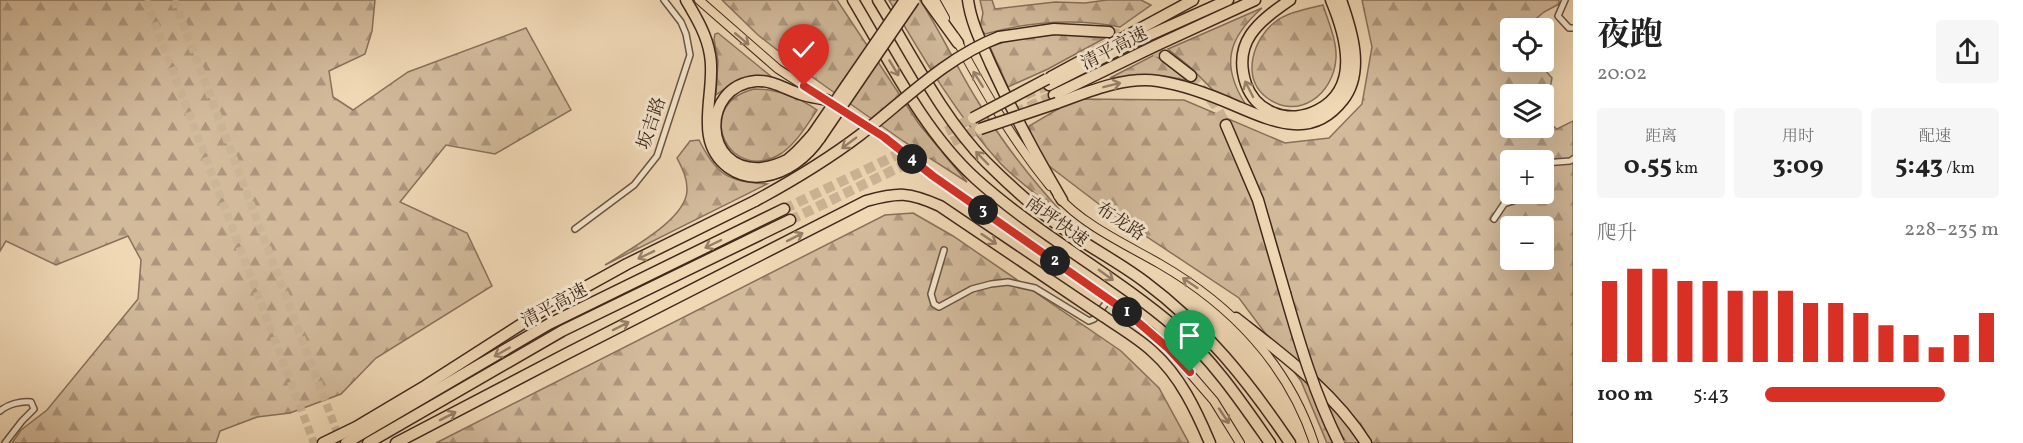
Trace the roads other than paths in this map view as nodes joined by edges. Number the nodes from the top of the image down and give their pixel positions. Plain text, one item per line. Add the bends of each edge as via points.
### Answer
1 (664, 0) edge
2 (686, 0) edge
3 (699, 0) edge
4 (853, 0) edge
5 (878, 0) edge
6 (905, 0) edge
7 (914, 0) edge
8 (927, 0) edge
9 (935, 0) edge
10 (968, 0) edge
11 (1193, 0) edge
12 (1228, 0) edge
13 (1255, 0) edge
14 (1290, 0) edge
15 (1331, 0) edge
16 (1341, 0) edge
17 (1565, 0) edge
18 (1573, 28) edge
19 (1109, 32) tunnel mouth
20 (958, 43) junction
21 (1165, 56) tunnel mouth
22 (1191, 76) tunnel mouth
23 (1052, 90) junction
24 (826, 100) junction
25 (974, 118) tunnel mouth
26 (1226, 124) tunnel mouth
27 (980, 129) tunnel mouth
28 (816, 136) junction
29 (1573, 159) edge
30 (1554, 162) edge
31 (1062, 200) junction
32 (1504, 204) edge
33 (784, 209) tunnel mouth
34 (1494, 219) dead end
35 (790, 220) tunnel mouth
36 (574, 229) dead end
37 (944, 250) dead end
38 (1109, 299) junction
39 (1236, 318) junction
40 (0, 411) edge
41 (1288, 440) edge
42 (5, 443) edge
43 (323, 443) edge
44 (346, 443) edge
45 (368, 443) edge
46 (396, 443) edge
47 (1210, 443) edge
48 (1240, 443) edge
49 (1270, 443) edge
50 (1314, 443) edge
51 (1339, 443) edge
52 (1366, 443) edge

1 - 36 street, 坂吉路 via 681,22 690,55 657,156 634,184
2 - 28 highway via 709,47 712,67 707,128 719,159 739,174 772,175 802,158 812,149
3 -> 24 main road via 778,69
4 -> 49 highway, 南坪快速 via 926,119 954,156 1003,202 1177,328 1242,402
41 -> 5 highway, 南坪快速 via 1221,351 1182,313 1144,281 1054,222 987,163 950,117
6 - 28 highway, bridge
7 - 28 highway, bridge
8 - 20 highway
9 - 20 main road, 布龙路
10 - 31 highway via 996,75
11 - 23 highway
12 - 23 highway, 清平高速 via 1143,39
13 - 23 highway, 清平高速
15 -> 14 highway via 1346,54 1346,76 1340,92 1326,105 1309,115 1293,117 1275,114 1258,104 1242,72 1243,49 1255,29
23 -> 16 highway via 1096,89 1156,80 1186,87 1269,120 1306,124 1336,109 1348,94 1355,74 1351,32
17 - 18 street via 1558,16
19 -> 43 highway, bridge via 1054,29 985,43 953,61 798,178 542,311 425,386
31 -> 20 main road, 布龙路 via 1029,161
21 - 22 highway
23 - 25 highway, bridge
23 - 27 highway, bridge
24 - 28 highway via 755,81 726,96 715,119 718,145 747,167 785,161
24 - 38 main road via 884,137 933,176
26 - 51 highway, bridge via 1258,200 1304,358
29 - 30 street
39 -> 31 main road, 布龙路
32 - 34 street
33 -> 44 highway, 清平高速 via 549,324
35 - 45 highway, 清平高速 via 562,331
37 - 38 street via 931,294 939,307 972,289 1008,282 1035,288 1089,321
38 -> 48 main road via 1169,349 1214,400
39 - 50 main road, 布龙路 via 1284,377
39 - 52 highway via 1310,378
40 - 42 street via 28,401 34,409
46 -> 47 highway via 866,201 898,194 916,195 940,206 1139,341 1167,366 1187,395

